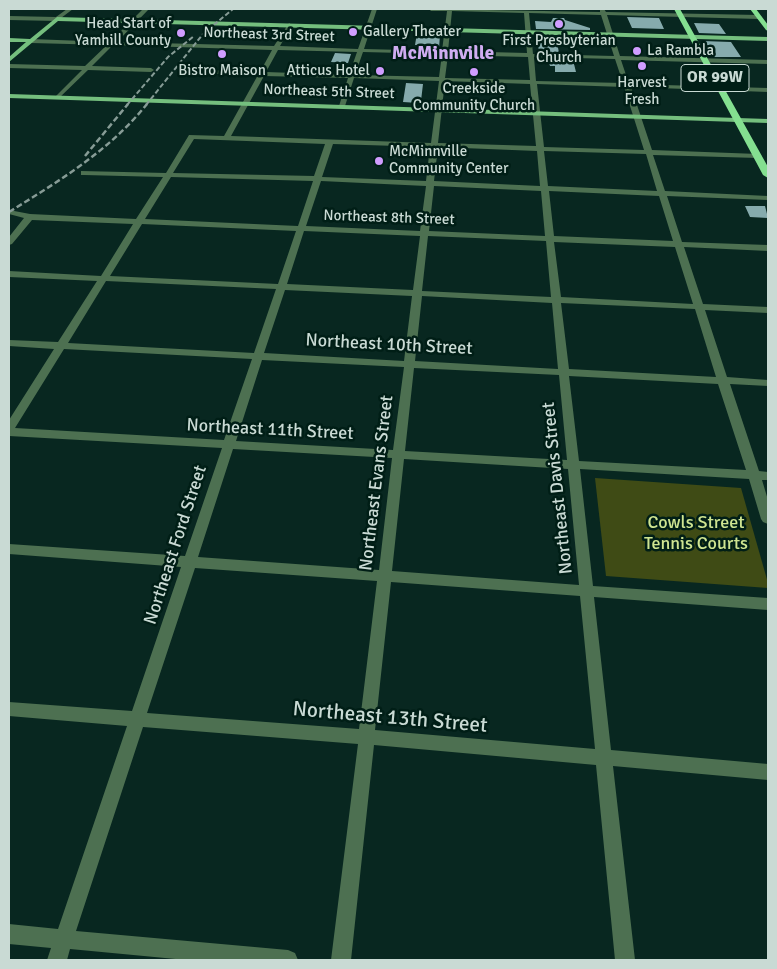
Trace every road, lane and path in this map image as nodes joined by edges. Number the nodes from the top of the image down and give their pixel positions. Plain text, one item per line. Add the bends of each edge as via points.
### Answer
1 (70, 9) edge
2 (146, 9) edge
3 (374, 9) edge
4 (431, 9) edge
5 (450, 9) edge
6 (753, 9) edge
7 (541, 10) edge
8 (526, 11) junction
9 (602, 11) edge
10 (679, 12) edge
11 (759, 17) junction
12 (9, 18) edge
13 (57, 19) junction
14 (134, 21) junction
15 (289, 26) junction
16 (367, 28) junction
17 (768, 29) edge
18 (448, 30) junction
19 (528, 32) junction
20 (610, 34) junction
21 (693, 36) junction
22 (768, 39) edge
23 (10, 40) edge
24 (31, 41) junction
25 (112, 43) junction
26 (276, 48) junction
27 (21, 50) junction
28 (360, 51) junction
29 (445, 53) junction
30 (531, 56) junction
31 (617, 58) junction
32 (9, 60) edge
33 (706, 60) junction
34 (768, 62) edge
35 (9, 66) edge
36 (86, 69) junction
37 (151, 70) dead end
38 (181, 71) dead end
39 (262, 74) junction
40 (351, 76) junction
41 (442, 79) junction
42 (534, 82) junction
43 (626, 85) junction
44 (721, 88) junction
45 (768, 90) edge
46 (9, 96) edge
47 (58, 97) junction
48 (245, 103) junction
49 (342, 106) junction
50 (439, 109) junction
51 (537, 113) junction
52 (636, 116) junction
53 (738, 120) junction
54 (768, 120) edge
55 (227, 137) junction
56 (330, 141) junction
57 (435, 144) junction
58 (540, 148) junction
59 (648, 152) junction
60 (758, 156) junction
61 (84, 172) dead end
62 (768, 175) edge
63 (168, 176) junction
64 (317, 180) junction
65 (430, 184) junction
66 (545, 189) junction
67 (662, 194) junction
68 (768, 198) edge
69 (9, 212) edge
70 (30, 217) junction
71 (139, 222) junction
72 (301, 228) junction
73 (425, 234) junction
74 (550, 239) junction
75 (9, 242) edge
76 (678, 244) junction
77 (768, 248) edge
78 (9, 274) edge
79 (104, 278) junction
80 (282, 287) junction
81 (418, 293) junction
82 (556, 300) junction
83 (699, 306) junction
84 (768, 310) edge
85 (9, 343) edge
86 (61, 346) junction
87 (258, 356) junction
88 (410, 364) junction
89 (564, 372) junction
90 (723, 380) junction
91 (768, 382) edge
92 (9, 431) edge
93 (229, 445) junction
94 (399, 454) junction
95 (574, 465) junction
96 (754, 476) junction
97 (768, 476) edge
98 (768, 519) edge
99 (9, 549) edge
100 (189, 563) junction
101 (385, 576) junction
102 (587, 592) junction
103 (768, 604) edge
104 (9, 709) edge
105 (137, 720) junction
106 (367, 737) junction
107 (604, 758) junction
108 (768, 772) edge
109 (9, 934) edge
110 (64, 939) junction
111 (56, 960) edge
112 (288, 960) edge
113 (342, 960) edge
114 (626, 960) edge

1 - 13 street
2 - 14 street
3 - 16 street
4 - 5 street
5 - 8 street
5 - 18 street, Northeast Evans Street
6 - 11 highway
7 - 8 street
7 - 9 street
8 - 19 street, Northeast Davis Street
9 - 10 street
9 - 20 street
10 - 11 street
10 - 21 highway, OR 99W
11 - 17 highway
12 - 13 street
13 - 14 main road
13 - 24 main road
14 - 15 main road
14 - 25 street
15 - 16 main road
15 - 26 street
16 - 18 main road
16 - 28 street
18 - 19 main road
18 - 29 street, Northeast Evans Street
19 - 20 main road
19 - 30 street, Northeast Davis Street
20 - 21 main road
20 - 31 street
21 - 22 main road
21 - 33 highway, OR 99W
23 - 24 main road, Northeast 3rd Street
23 - 27 main road
24 - 25 street, Northeast 3rd Street
24 - 27 main road
25 - 26 street, Northeast 3rd Street
25 - 36 street
26 - 28 street, Northeast 3rd Street
26 - 39 street
27 - 32 main road
28 - 29 street, Northeast 3rd Street
28 - 40 street
29 - 30 street, Northeast 3rd Street
29 - 41 street, Northeast Evans Street
30 - 31 street, Northeast 3rd Street
30 - 42 street, Northeast Davis Street
31 - 33 street, Northeast 3rd Street
31 - 43 street
33 - 34 street, Northeast 3rd Street
33 - 44 highway, OR 99W
35 - 36 street
36 - 37 street
36 - 47 street
38 - 39 street
39 - 40 street
39 - 48 street
40 - 41 street
40 - 49 street
41 - 42 street
41 - 50 street, Northeast Evans Street
42 - 43 street
42 - 51 street, Northeast Davis Street
43 - 44 street
43 - 52 street
44 - 45 street
44 - 53 highway, OR 99W
46 - 47 main road, Northeast 5th Street
47 - 48 main road, Northeast 5th Street
48 - 49 main road, Northeast 5th Street
48 - 55 street
49 - 50 main road, Northeast 5th Street
50 - 51 main road, Northeast 5th Street
50 - 57 street, Northeast Evans Street
51 - 52 main road, Northeast 5th Street
51 - 58 street, Northeast Davis Street
52 - 53 main road, Northeast 5th Street
52 - 59 street
53 - 54 main road, Northeast 5th Street
53 - 60 highway, OR 99W
55 - 56 street
55 - 63 street via 192,137
56 - 57 street
56 - 64 street, Northeast Ford Street
57 - 58 street
57 - 65 street, Northeast Evans Street
58 - 59 street
58 - 66 street, Northeast Davis Street
59 - 60 street
59 - 67 street
60 - 62 highway, OR 99W
61 - 63 street
63 - 64 street
63 - 71 street
64 - 65 street
64 - 72 street, Northeast Ford Street
65 - 66 street
65 - 73 street, Northeast Evans Street
66 - 67 street
66 - 74 street, Northeast Davis Street
67 - 68 street
67 - 76 street
69 - 70 street, Northeast 8th Street
70 - 71 street, Northeast 8th Street
70 - 75 street
71 - 72 street, Northeast 8th Street
71 - 79 street
72 - 73 street, Northeast 8th Street
72 - 80 street, Northeast Ford Street
73 - 74 street, Northeast 8th Street
73 - 81 street, Northeast Evans Street
74 - 76 street, Northeast 8th Street
74 - 82 street, Northeast Davis Street
76 - 77 street, Northeast 8th Street
76 - 83 street
78 - 79 street
79 - 80 street
79 - 86 street
80 - 81 street
80 - 87 street, Northeast Ford Street
81 - 82 street
81 - 88 street, Northeast Evans Street
82 - 83 street
82 - 89 street, Northeast Davis Street
83 - 84 street
83 - 90 street
85 - 86 street, Northeast 10th Street
86 - 87 street, Northeast 10th Street
86 - 92 street
87 - 88 street, Northeast 10th Street
87 - 93 street, Northeast Ford Street
88 - 89 street, Northeast 10th Street
88 - 94 street, Northeast Evans Street
89 - 90 street, Northeast 10th Street
89 - 95 street, Northeast Davis Street
90 - 91 street, Northeast 10th Street
90 - 96 street
92 - 93 street, Northeast 11th Street
93 - 94 street, Northeast 11th Street
93 - 100 street, Northeast Ford Street
94 - 95 street, Northeast 11th Street
94 - 101 street, Northeast Evans Street
95 - 96 street, Northeast 11th Street
95 - 102 street, Northeast Davis Street
96 - 97 street, Northeast 11th Street
96 - 98 street
99 - 100 street
100 - 101 street
100 - 105 street, Northeast Ford Street
101 - 102 street
101 - 106 street, Northeast Evans Street
102 - 103 street
102 - 107 street, Northeast Davis Street
104 - 105 street, Northeast 13th Street
105 - 106 street, Northeast 13th Street
105 - 110 street, Northeast Ford Street
106 - 107 street, Northeast 13th Street
106 - 113 street, Northeast Evans Street
107 - 108 street, Northeast 13th Street
107 - 114 street, Northeast Davis Street
109 - 110 street
110 - 111 street, Northeast Ford Street
110 - 112 street

